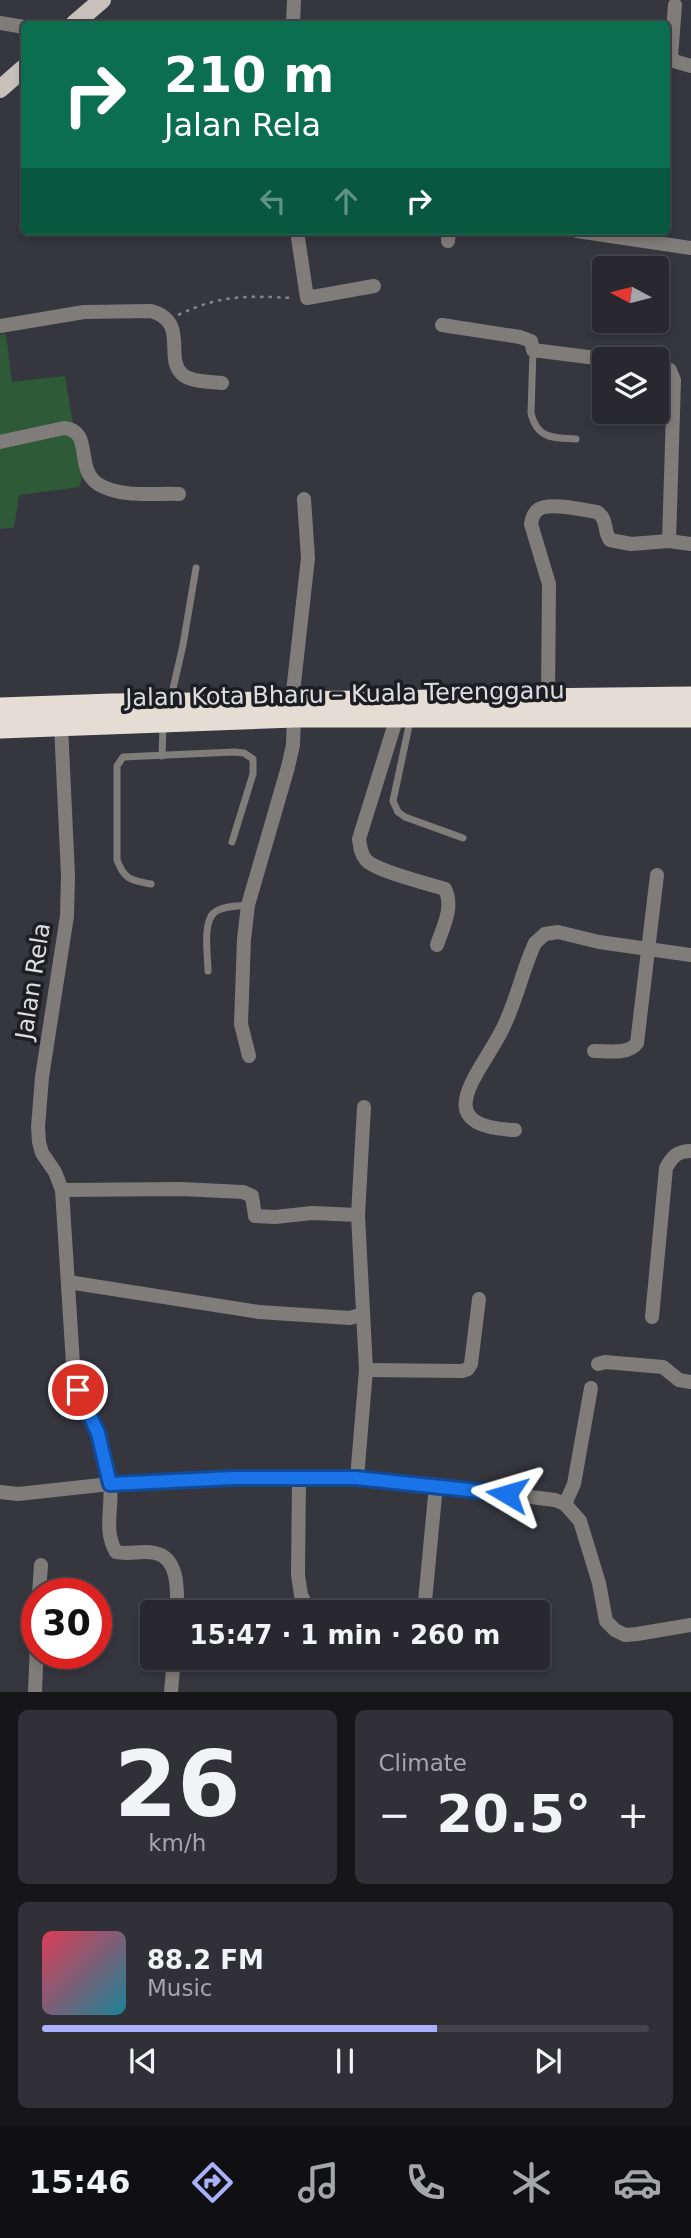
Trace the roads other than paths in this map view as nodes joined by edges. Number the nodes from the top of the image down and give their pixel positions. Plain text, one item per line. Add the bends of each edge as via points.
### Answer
1 (102, 0) edge
2 (294, 0) edge
3 (675, 5) dead end
4 (78, 21) edge
5 (293, 21) edge
6 (0, 23) edge
7 (21, 26) edge
8 (691, 66) edge
9 (21, 71) edge
10 (0, 89) edge
11 (298, 235) edge
12 (604, 235) edge
13 (691, 248) edge
14 (374, 286) dead end
15 (442, 325) dead end
16 (0, 326) edge
17 (533, 350) junction
18 (592, 357) edge
19 (669, 370) edge
20 (222, 383) dead end
21 (576, 439) dead end
22 (0, 442) edge
23 (179, 494) dead end
24 (304, 499) dead end
25 (669, 541) junction
26 (691, 544) edge
27 (196, 568) dead end
28 (548, 697) junction
29 (691, 697) edge
30 (0, 708) edge
31 (293, 709) junction
32 (166, 712) junction
33 (404, 717) junction
34 (691, 717) edge
35 (61, 725) junction
36 (0, 727) edge
37 (162, 756) junction
38 (463, 838) dead end
39 (232, 842) dead end
40 (657, 875) dead end
41 (151, 884) dead end
42 (248, 905) junction
43 (438, 945) dead end
44 (648, 950) junction
45 (691, 955) edge
46 (208, 971) dead end
47 (594, 1051) dead end
48 (250, 1056) dead end
49 (364, 1107) dead end
50 (515, 1130) dead end
51 (691, 1151) edge
52 (62, 1190) junction
53 (358, 1215) junction
54 (68, 1282) junction
55 (479, 1299) dead end
56 (363, 1314) junction
57 (652, 1317) dead end
58 (598, 1364) dead end
59 (366, 1370) junction
60 (691, 1382) edge
61 (591, 1388) dead end
62 (299, 1478) junction
63 (356, 1478) junction
64 (110, 1484) junction
65 (436, 1485) junction
66 (0, 1492) edge
67 (565, 1504) junction
68 (41, 1565) dead end
69 (40, 1578) edge
70 (177, 1600) edge
71 (304, 1600) edge
72 (425, 1600) edge
73 (691, 1625) edge
74 (36, 1669) edge
75 (173, 1670) edge
76 (35, 1692) edge
77 (171, 1692) edge

1 - 4 main road
2 - 5 street
3 - 8 street via 671,57
6 - 7 street
9 - 10 main road
11 - 14 street via 307,298
12 - 13 street
15 - 17 street via 520,337 531,341
16 - 20 street via 85,312 161,313 173,329 181,374
17 - 18 street
17 - 21 lane via 533,423 548,436
19 - 25 street via 674,380
22 - 23 street via 72,429 80,435 87,474 98,484 116,492
24 - 31 street via 308,558
25 - 26 street
25 - 28 street via 631,544 610,540 603,515 597,512 550,506 533,514 531,524 549,584
27 - 32 lane
28 - 29 highway, Jalan Kota Bharu – Kuala Terengganu
28 - 31 highway, Jalan Kota Bharu – Kuala Terengganu
30 - 32 highway, Jalan Kota Bharu – Kuala Terengganu
31 - 32 highway, Jalan Kota Bharu – Kuala Terengganu
31 - 33 highway, Jalan Kota Bharu – Kuala Terengganu
31 - 42 street via 288,768
32 - 35 highway, Jalan Kota Bharu – Kuala Terengganu
32 - 37 lane
33 - 34 highway, Jalan Kota Bharu – Kuala Terengganu
33 - 38 lane via 393,801 398,812
33 - 43 street via 359,839 367,862 445,889 450,898
35 - 36 highway, Jalan Kota Bharu – Kuala Terengganu
35 - 52 street, Jalan Rela via 66,916 38,1127 42,1153
37 - 39 lane via 234,752 253,759 253,774
37 - 41 lane via 123,757 117,766 117,860 122,874
40 - 44 street
42 - 46 lane via 223,908 210,916
42 - 48 street via 241,1024
44 - 45 street
44 - 47 street via 637,1043 627,1051
44 - 50 street via 558,932 545,934 535,943 503,1028 466,1095 471,1121
49 - 53 street
51 - 57 street via 673,1155 666,1168
52 - 53 street via 243,1192 253,1196 255,1216
52 - 54 street, Jalan Rela
53 - 56 street
54 - 56 street via 259,1312 350,1318
54 - 64 street, Jalan Rela via 78,1390 98,1433
55 - 59 street via 468,1369
56 - 59 street
58 - 60 street via 663,1367 679,1380
59 - 63 street
61 - 67 street via 574,1483
62 - 63 street
62 - 64 street
62 - 71 street via 298,1575
63 - 65 street
64 - 66 street
64 - 70 street, Jalan Rela via 109,1541 116,1552 157,1553 167,1559 177,1584
65 - 67 street
65 - 72 street
67 - 73 street via 580,1521 606,1621 615,1630 625,1635
68 - 69 street
74 - 76 street
75 - 77 street

